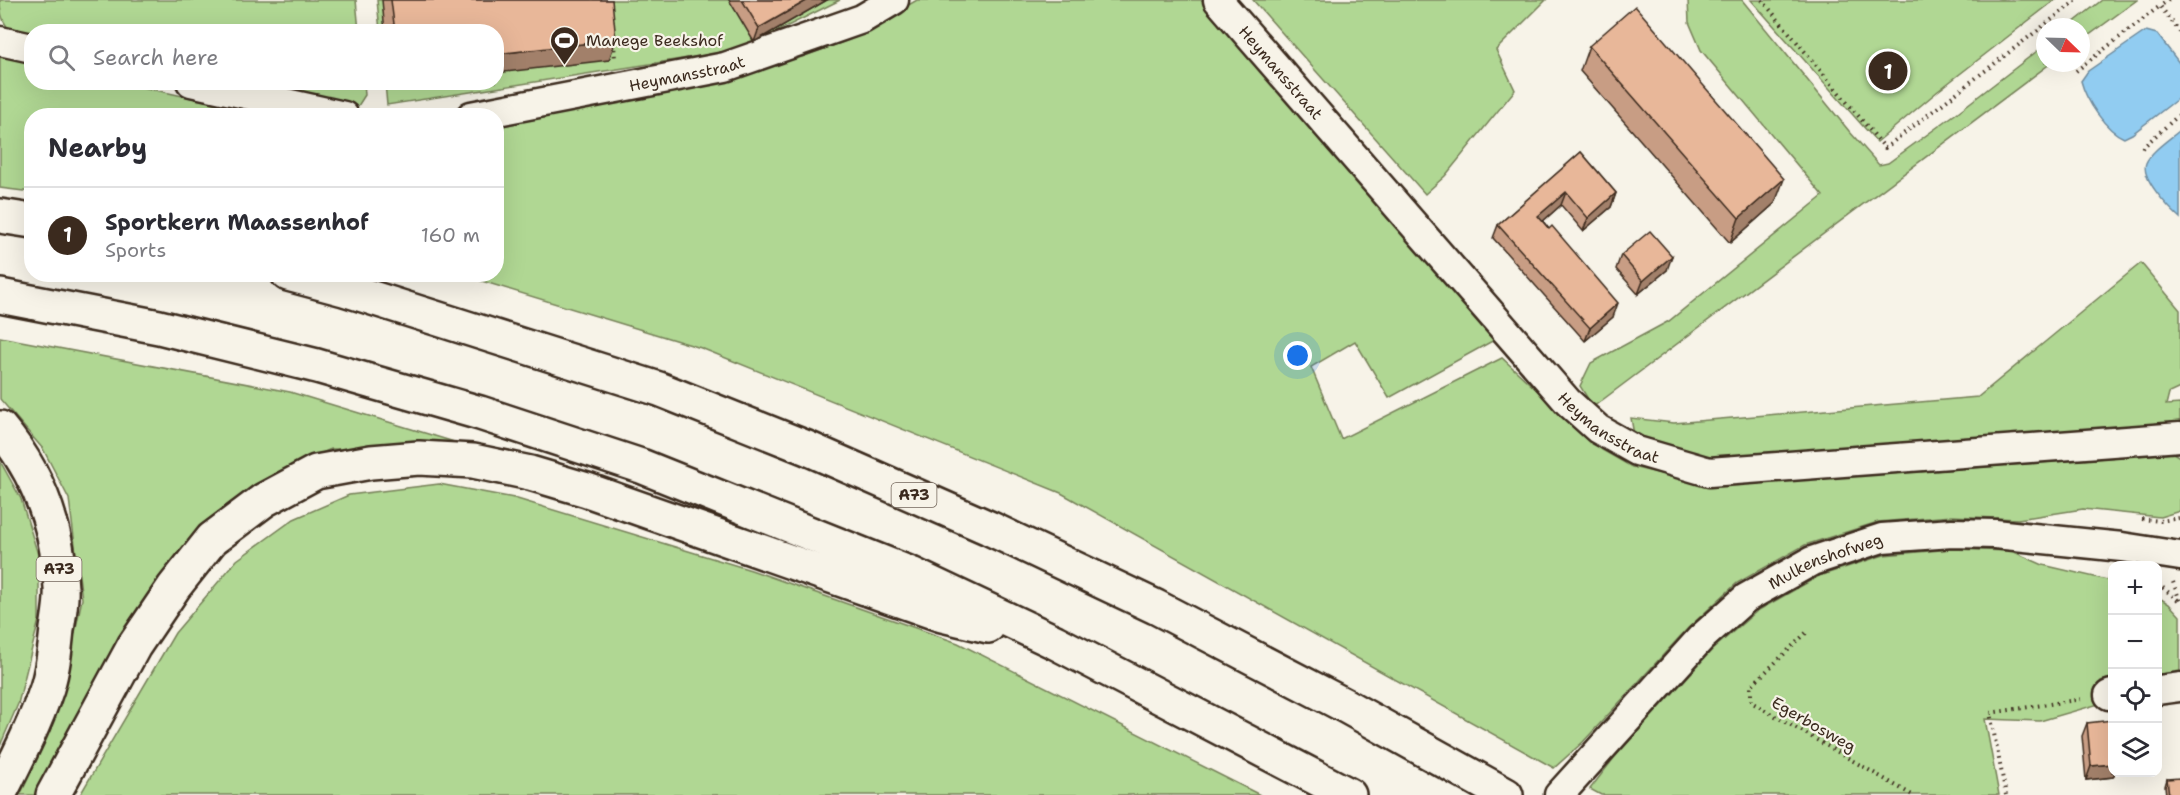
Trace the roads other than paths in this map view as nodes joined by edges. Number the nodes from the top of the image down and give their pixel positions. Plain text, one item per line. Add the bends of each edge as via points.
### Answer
1 (894, 0) edge
2 (1218, 0) edge
3 (0, 41) edge
4 (24, 46) edge
5 (228, 90) edge
6 (308, 108) edge
7 (504, 109) edge
8 (0, 216) edge
9 (24, 220) edge
10 (318, 282) edge
11 (0, 296) edge
12 (0, 428) edge
13 (2180, 436) edge
14 (2180, 556) edge
15 (1055, 642) junction
16 (2180, 687) edge
17 (2162, 689) edge
18 (0, 793) edge
19 (53, 795) edge
20 (1349, 795) edge
21 (1506, 795) edge
22 (1559, 795) edge

1 - 7 street, Heymansstraat via 862,19 725,67
2 - 13 street, Heymansstraat via 1568,402 1598,429 1637,451 1709,472
3 - 4 street
5 - 6 street
8 - 9 highway
10 - 21 highway, A73 via 659,389 807,448 1156,606
11 - 15 highway via 159,327 306,363 523,427 641,466 770,516 911,574
12 - 18 highway, A73 via 42,493 55,536 62,590 47,687
14 - 22 street, Mulkenshofweg via 1995,534 1952,533 1882,538 1812,561 1746,598 1701,638
15 - 19 highway via 942,615 530,473 473,461 419,458 371,462 316,472 264,500 212,539 134,646
15 - 20 highway
16 - 17 street

